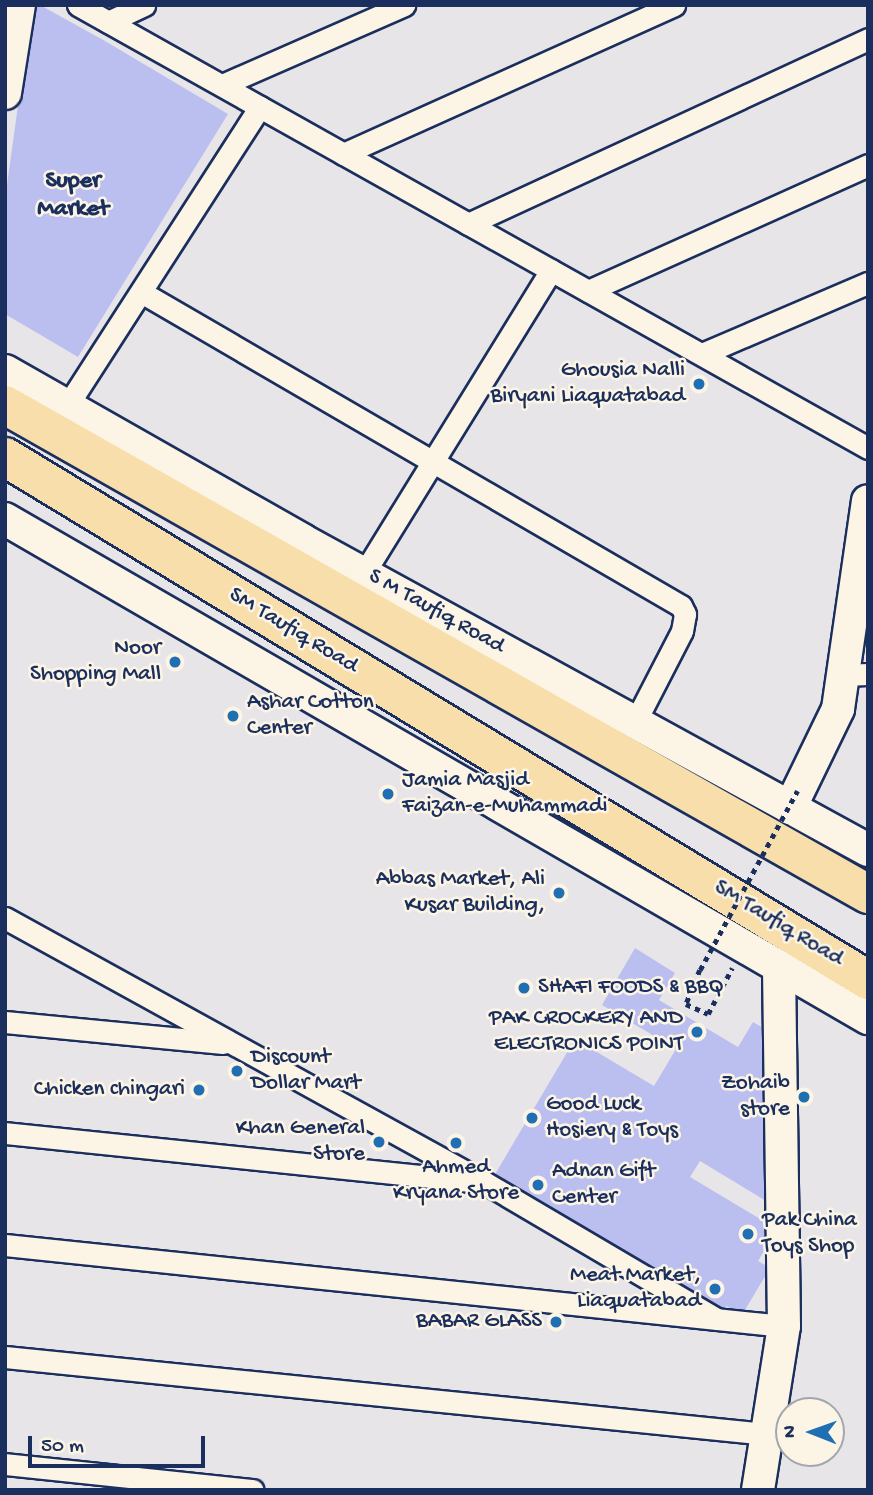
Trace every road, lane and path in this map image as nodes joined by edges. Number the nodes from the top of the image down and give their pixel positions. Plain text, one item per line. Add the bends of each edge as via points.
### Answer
1 (19, 5) edge
2 (78, 5) edge
3 (144, 5) edge
4 (404, 5) edge
5 (674, 5) edge
6 (108, 22) junction
7 (868, 39) edge
8 (222, 85) junction
9 (5, 93) edge
10 (260, 107) junction
11 (343, 154) junction
12 (868, 165) edge
13 (468, 224) junction
14 (551, 270) junction
15 (868, 283) edge
16 (588, 291) junction
17 (141, 292) junction
18 (702, 354) junction
19 (5, 371) edge
20 (5, 405) edge
21 (67, 406) junction
22 (868, 448) edge
23 (5, 457) edge
24 (432, 462) junction
25 (868, 501) edge
26 (5, 519) edge
27 (863, 562) edge
28 (364, 573) junction
29 (855, 674) edge
30 (635, 722) junction
31 (794, 799) junction
32 (868, 850) edge
33 (868, 894) edge
34 (5, 918) edge
35 (779, 965) junction
36 (726, 978) dead end
37 (868, 980) edge
38 (868, 1018) edge
39 (5, 1022) edge
40 (232, 1044) junction
41 (5, 1133) edge
42 (484, 1182) junction
43 (5, 1245) edge
44 (717, 1319) junction
45 (784, 1326) junction
46 (5, 1357) edge
47 (767, 1434) junction
48 (5, 1464) edge
49 (253, 1490) edge
50 (758, 1490) edge

1 - 9 main road
2 - 6 street
3 - 6 street
4 - 8 street
5 - 11 street
6 - 8 street
7 - 13 street
8 - 10 street
10 - 11 street
10 - 17 street
11 - 13 street
12 - 16 street
13 - 14 street
14 - 16 street
14 - 24 street
15 - 18 street
16 - 18 street
17 - 21 street
17 - 24 street
18 - 22 street
19 - 21 main road, S M Taufiq Road
20 - 33 highway
21 - 28 main road, S M Taufiq Road
23 - 37 highway, SM Taufiq Road
24 - 28 street
24 - 30 street via 681,607 685,614 682,631
25 - 27 main road
26 - 35 main road
27 - 29 main road
28 - 30 main road, S M Taufiq Road
29 - 31 main road
30 - 31 main road, S M Taufiq Road
31 - 32 main road, S M Taufiq Road
31 - 36 path, bridge via 686,1004 708,1014
34 - 40 street
35 - 38 main road
35 - 45 main road
39 - 40 street
40 - 42 street
41 - 42 street
42 - 44 street
43 - 44 street
44 - 45 street
45 - 47 main road
46 - 47 street
47 - 50 main road
48 - 49 street

